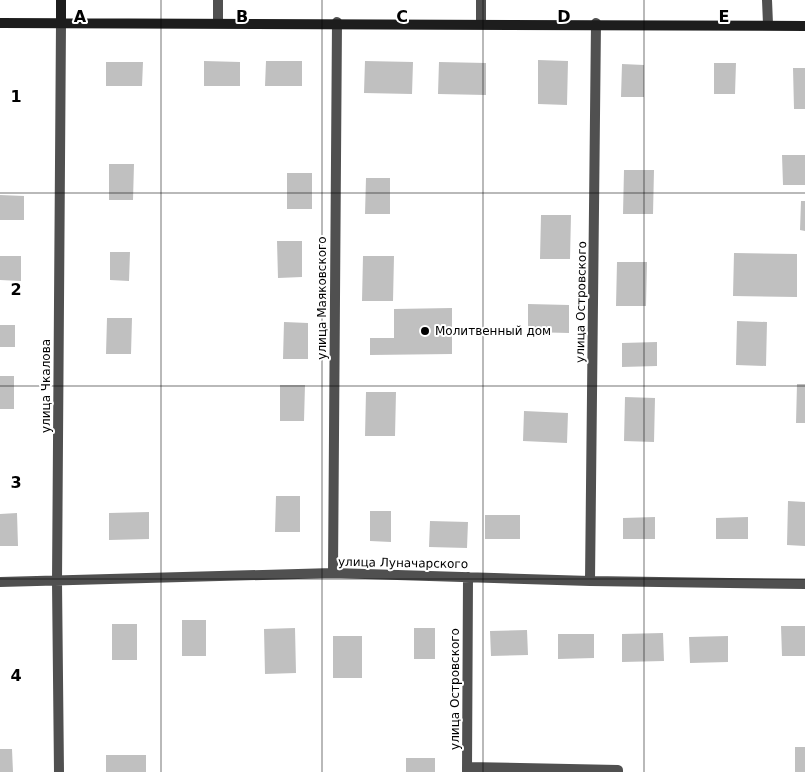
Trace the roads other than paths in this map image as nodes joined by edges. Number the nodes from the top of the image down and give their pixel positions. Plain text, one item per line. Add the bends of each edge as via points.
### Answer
1 (61, 0) edge
2 (218, 0) edge
3 (480, 0) edge
4 (767, 0) edge
5 (337, 22) junction
6 (0, 23) edge
7 (61, 23) junction
8 (218, 23) junction
9 (481, 23) junction
10 (596, 23) junction
11 (768, 24) junction
12 (805, 26) edge
13 (333, 574) junction
14 (468, 577) junction
15 (590, 581) junction
16 (0, 582) edge
17 (57, 582) junction
18 (805, 584) edge
19 (467, 769) edge
20 (618, 771) edge
21 (59, 772) edge

1 - 7 street, улица Чкалова
2 - 8 street
3 - 9 street
4 - 11 street
5 - 8 street
5 - 9 street
5 - 13 street, улица Маяковского
6 - 7 street
7 - 8 street
7 - 17 street, улица Чкалова
9 - 10 street
10 - 11 street
10 - 15 street, улица Островского
11 - 12 street
13 - 14 street, улица Луначарского
13 - 17 street, улица Луначарского
14 - 15 street, улица Луначарского
14 - 19 street, улица Островского
15 - 18 street, улица Луначарского
16 - 17 street, улица Луначарского
17 - 21 street, улица Чкалова
19 - 20 street

